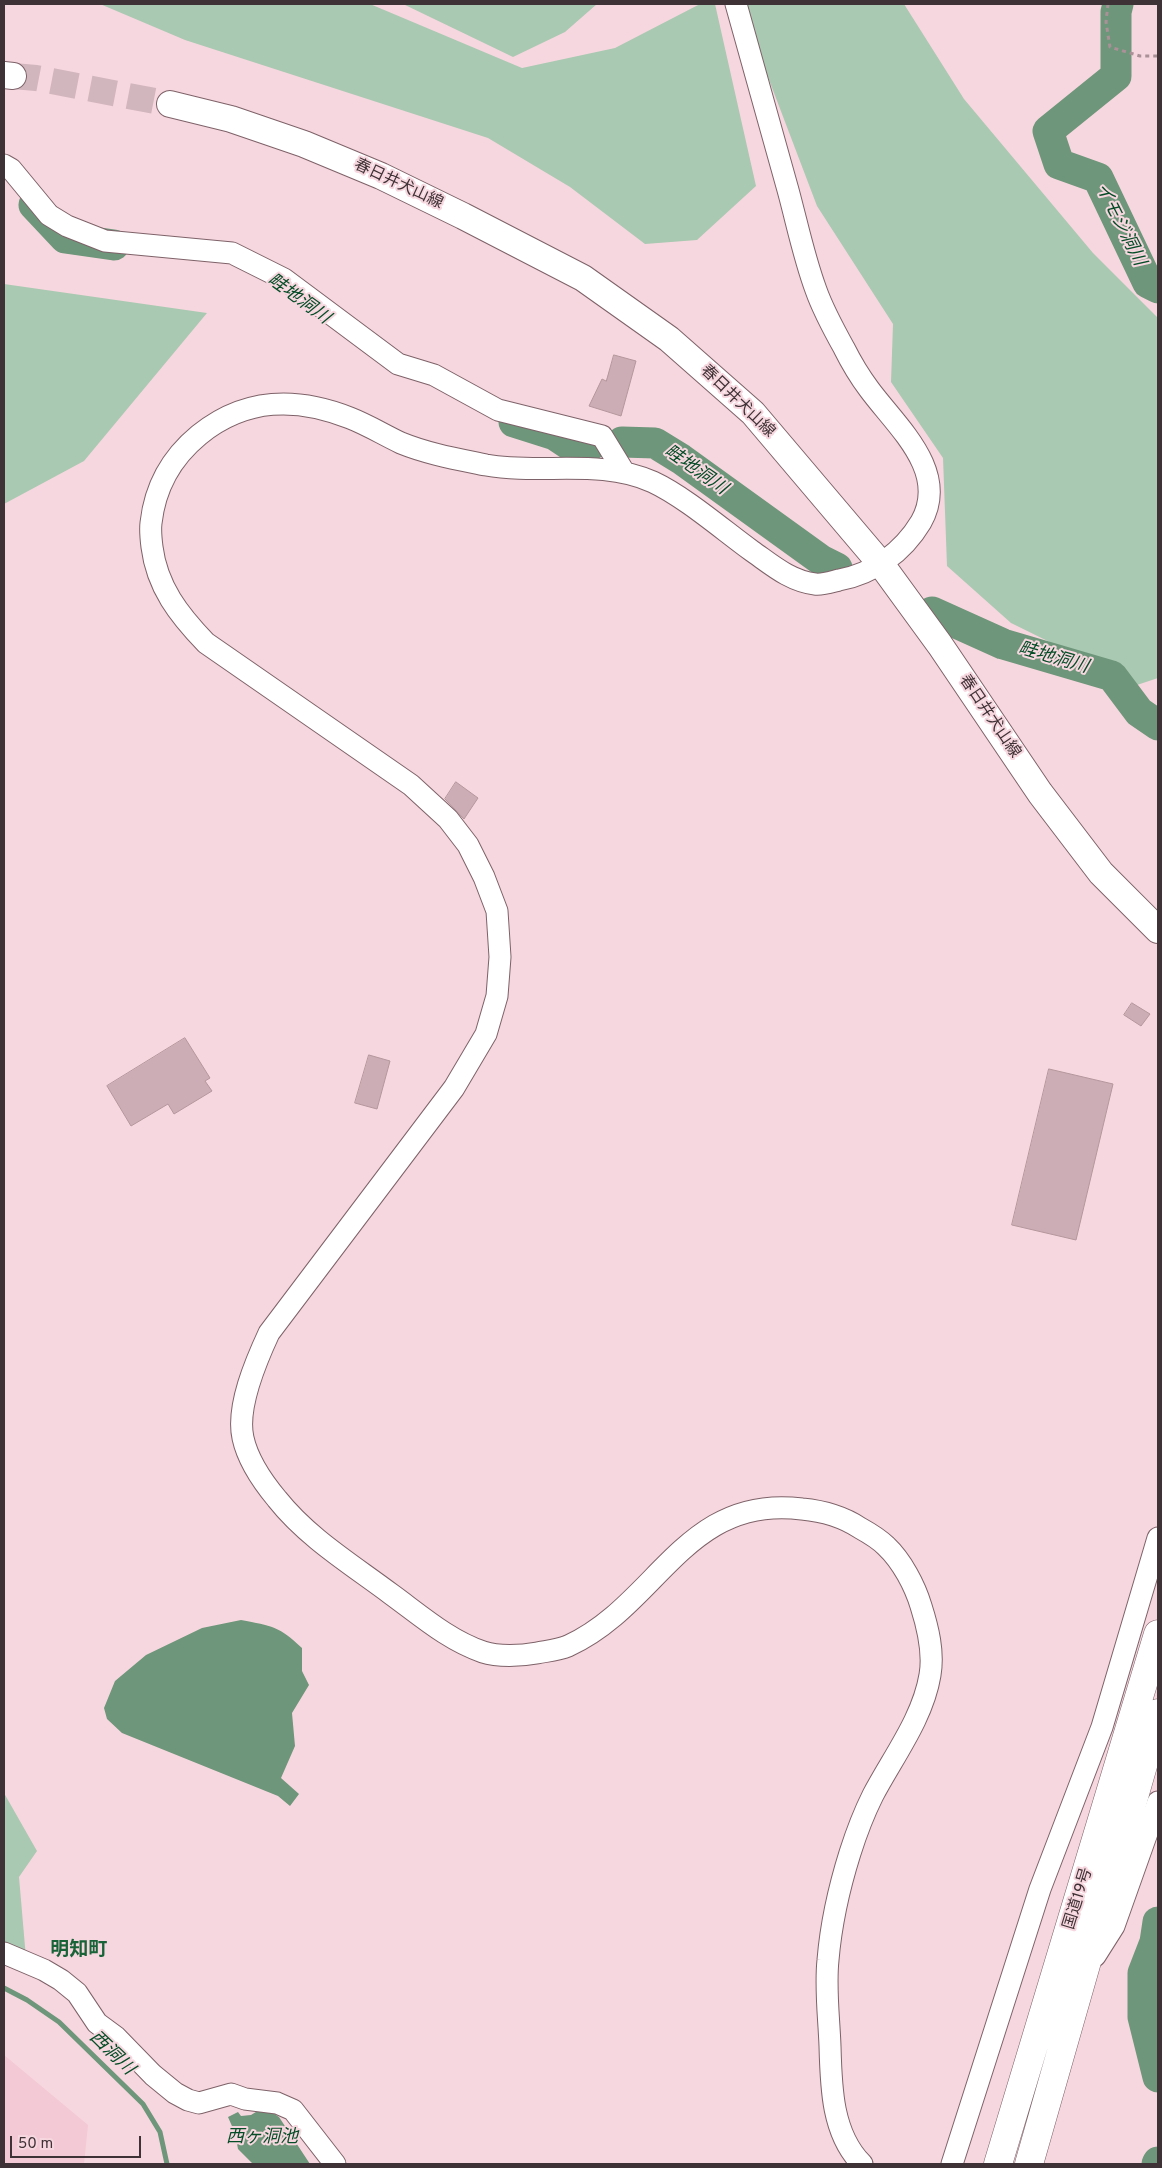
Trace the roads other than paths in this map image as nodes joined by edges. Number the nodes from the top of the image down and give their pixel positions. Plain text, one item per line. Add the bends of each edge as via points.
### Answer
1 (736, 4) edge
2 (170, 104) tunnel mouth
3 (4, 165) edge
4 (624, 472) junction
5 (882, 564) junction
6 (1158, 930) edge
7 (1158, 1538) edge
8 (1158, 1634) edge
9 (1158, 1713) edge
10 (1158, 1802) edge
11 (4, 1953) edge
12 (1081, 1979) junction
13 (335, 2164) edge
14 (862, 2164) edge
15 (952, 2164) edge
16 (998, 2164) edge
17 (1029, 2164) edge

1 - 5 street via 816,291 867,388 910,440 926,467 929,494 924,517 909,540
2 - 5 main road, 春日井犬山線 via 267,131 381,176 584,278 669,338 753,413
3 - 4 street via 11,169 49,215 66,226 104,241 232,253 284,279 398,364 434,374 498,410 602,436
4 - 5 street via 654,482 788,577 817,584 850,578
4 - 14 street via 583,467 504,468 436,455 401,443 351,418 310,406 275,402 241,410 208,427 170,464 157,490 150,527 154,566 167,596 184,620 206,643 411,785 448,819 468,846 497,911 497,996 486,1034 454,1088 269,1333 251,1371 242,1435 263,1480 289,1514 314,1537 446,1634 486,1653 526,1655 564,1648 594,1632 630,1603 683,1548 710,1526 749,1511 783,1506 828,1512 857,1526 886,1546 905,1571 919,1599 930,1635 931,1673 921,1706 867,1808 851,1851 834,1919 828,1964 831,2088 839,2127 854,2157
5 - 6 main road, 春日井犬山線 via 1040,793 1101,873
7 - 15 street via 1102,1727 1040,1889
8 - 16 highway, 国道19号
9 - 12 highway, 国道19号
10 - 12 street via 1114,1926
11 - 13 street via 62,1980 77,1993 97,2023 175,2093 200,2103 231,2094 277,2103 293,2110
12 - 17 highway, 国道19号

